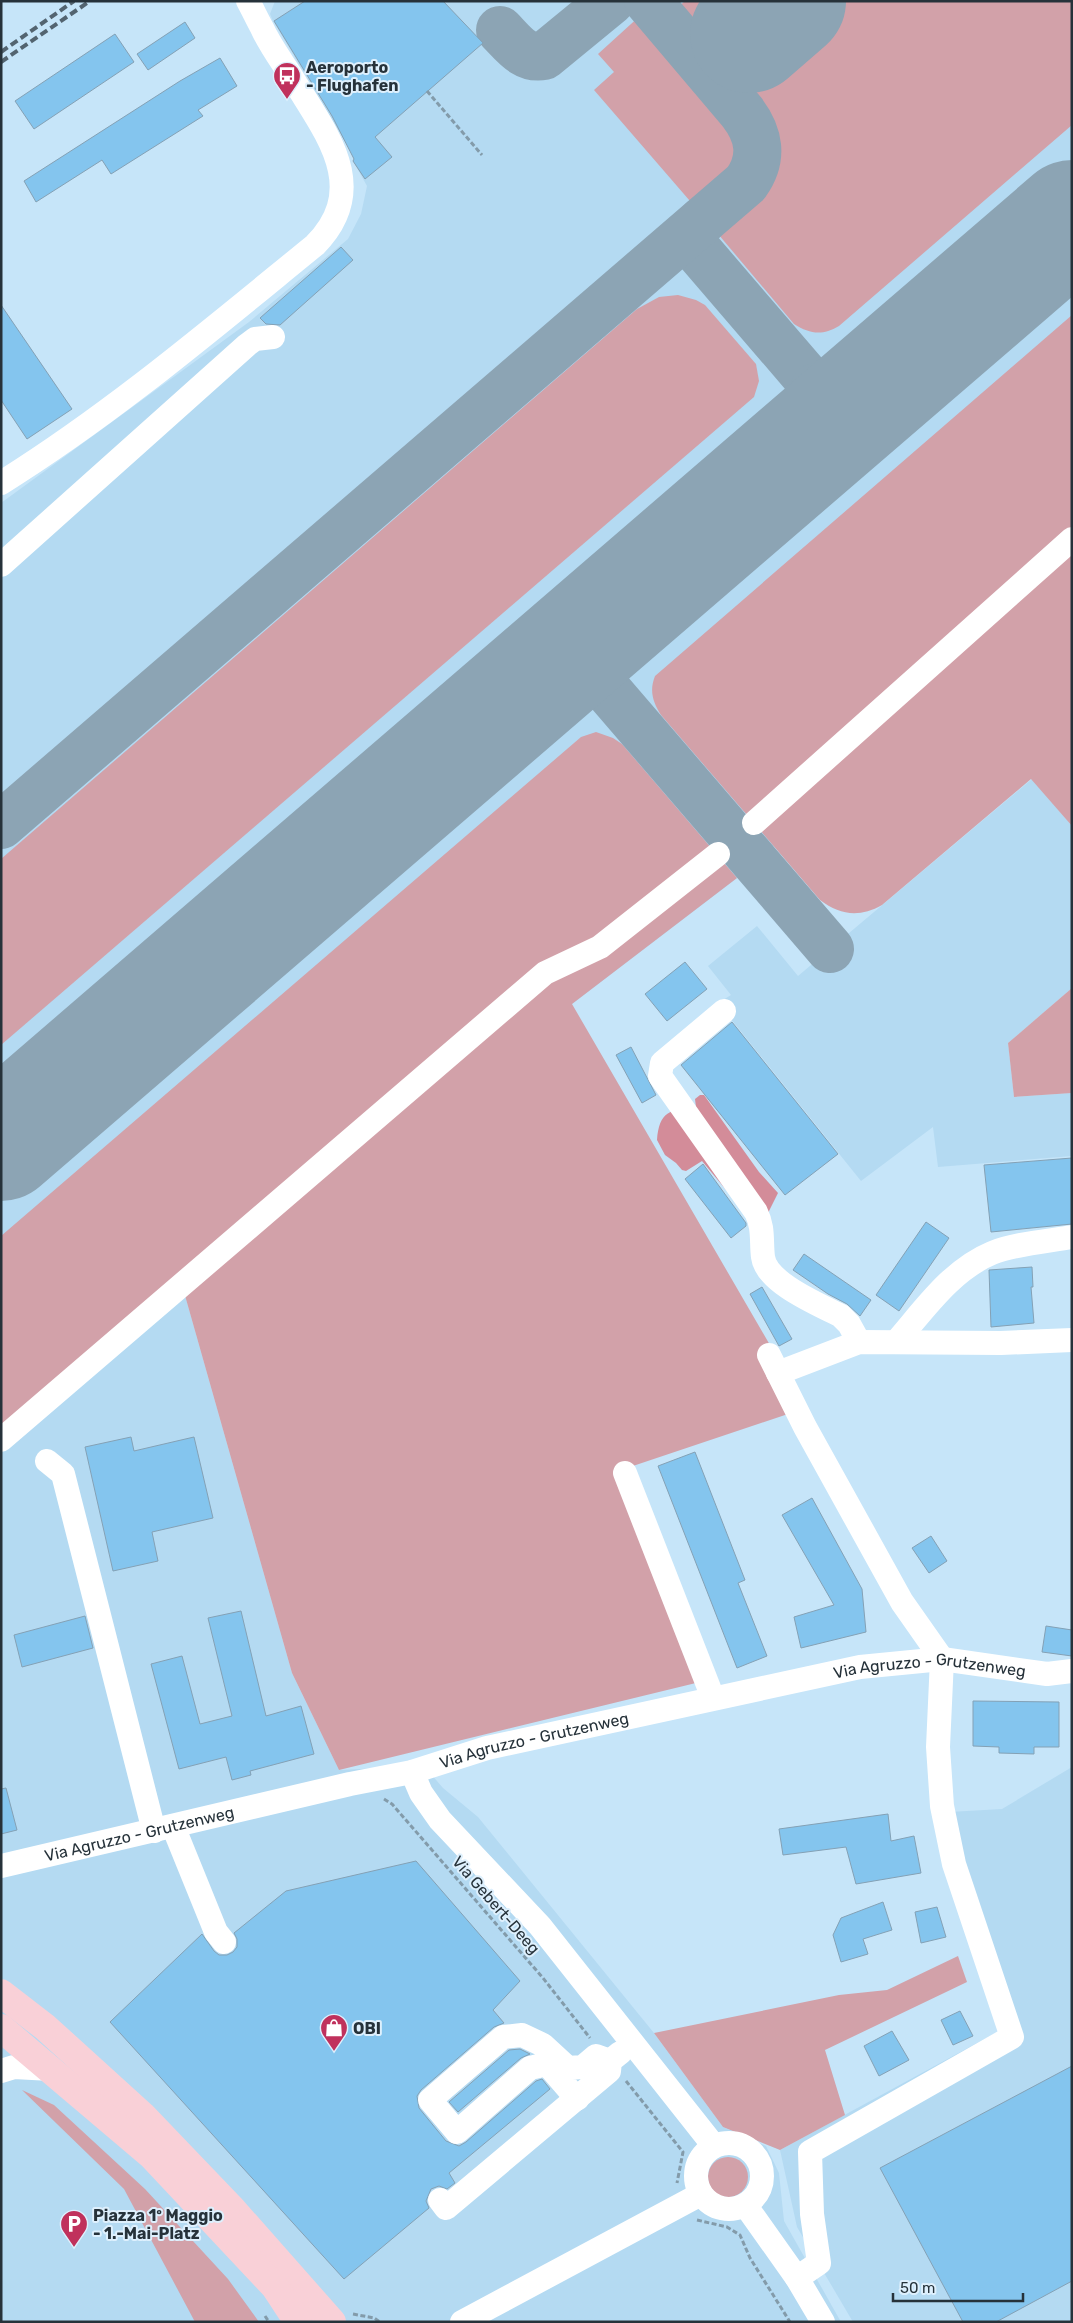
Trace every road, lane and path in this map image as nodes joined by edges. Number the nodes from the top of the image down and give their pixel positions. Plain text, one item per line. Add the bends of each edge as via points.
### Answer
1 (254, 5) edge
2 (427, 91) dead end
3 (482, 155) dead end
4 (274, 337) dead end
5 (1, 483) edge
6 (1072, 539) edge
7 (1, 565) edge
8 (754, 823) dead end
9 (718, 854) dead end
10 (724, 1011) dead end
11 (1072, 1237) edge
12 (1072, 1340) edge
13 (859, 1342) junction
14 (896, 1342) junction
15 (1, 1440) edge
16 (47, 1461) dead end
17 (625, 1473) dead end
18 (942, 1659) junction
19 (1072, 1671) edge
20 (713, 1698) junction
21 (412, 1772) junction
22 (380, 1797) dead end
23 (164, 1828) junction
24 (1, 1866) edge
25 (224, 1942) dead end
26 (1, 1993) edge
27 (1, 2028) edge
28 (633, 2043) junction
29 (610, 2061) junction
30 (51, 2069) junction
31 (1, 2071) edge
32 (577, 2099) junction
33 (714, 2146) junction
34 (701, 2194) junction
35 (440, 2200) dead end
36 (746, 2206) junction
37 (676, 2207) junction
38 (230, 2238) junction
39 (798, 2278) junction
40 (285, 2322) edge
41 (298, 2322) edge
42 (332, 2322) edge
43 (462, 2322) edge
44 (790, 2322) edge
45 (823, 2322) edge

1 - 5 street via 262,29 337,154 341,189 332,222 315,245 135,391 57,448
2 - 3 path
4 - 7 street via 255,339 247,345
6 - 8 street
9 - 15 street via 600,947 545,973
10 - 13 street via 662,1063 660,1076 756,1212 761,1223 765,1266 781,1283 841,1316
11 - 14 street via 994,1252 975,1262 957,1274
12 - 14 street
13 - 14 street
13 - 18 street via 773,1364 902,1602
16 - 23 street via 63,1474
17 - 20 street
18 - 19 street, Via Agruzzo - Grutzenweg via 1047,1674
18 - 20 street, Via Agruzzo - Grutzenweg via 860,1667
18 - 39 street via 938,1747 942,1806 954,1864 1012,2037 810,2152 812,2214 819,2263
20 - 21 street, Via Agruzzo - Grutzenweg via 487,1748
21 - 23 street, Via Agruzzo - Grutzenweg
21 - 28 street via 421,1793 440,1820 540,1926
22 - 29 path, Via Gebert-Deeg via 392,1804 504,1932
23 - 24 street, Via Agruzzo - Grutzenweg
23 - 25 street
26 - 42 main road via 142,2115 233,2210
27 - 30 main road
28 - 29 street
28 - 33 street
29 - 32 street via 609,2071
29 - 32 street via 596,2056 583,2067 568,2068 543,2044 522,2036 502,2037 430,2100 457,2132 530,2068 547,2064
29 - 37 path, Via Gebert-Deeg via 683,2152 678,2183 668,2190
30 - 31 street via 14,2067
30 - 38 main road via 151,2155
32 - 35 street via 446,2208
33 - 34 street via 700,2160 696,2177
33 - 36 street via 730,2143 746,2147 758,2159 763,2174 759,2193
34 - 36 street via 714,2206 732,2210
34 - 37 street
36 - 39 street
37 - 43 street
37 - 44 path via 686,2223 697,2219 727,2227 740,2236
38 - 40 main road
38 - 41 main road via 274,2287
39 - 45 street

